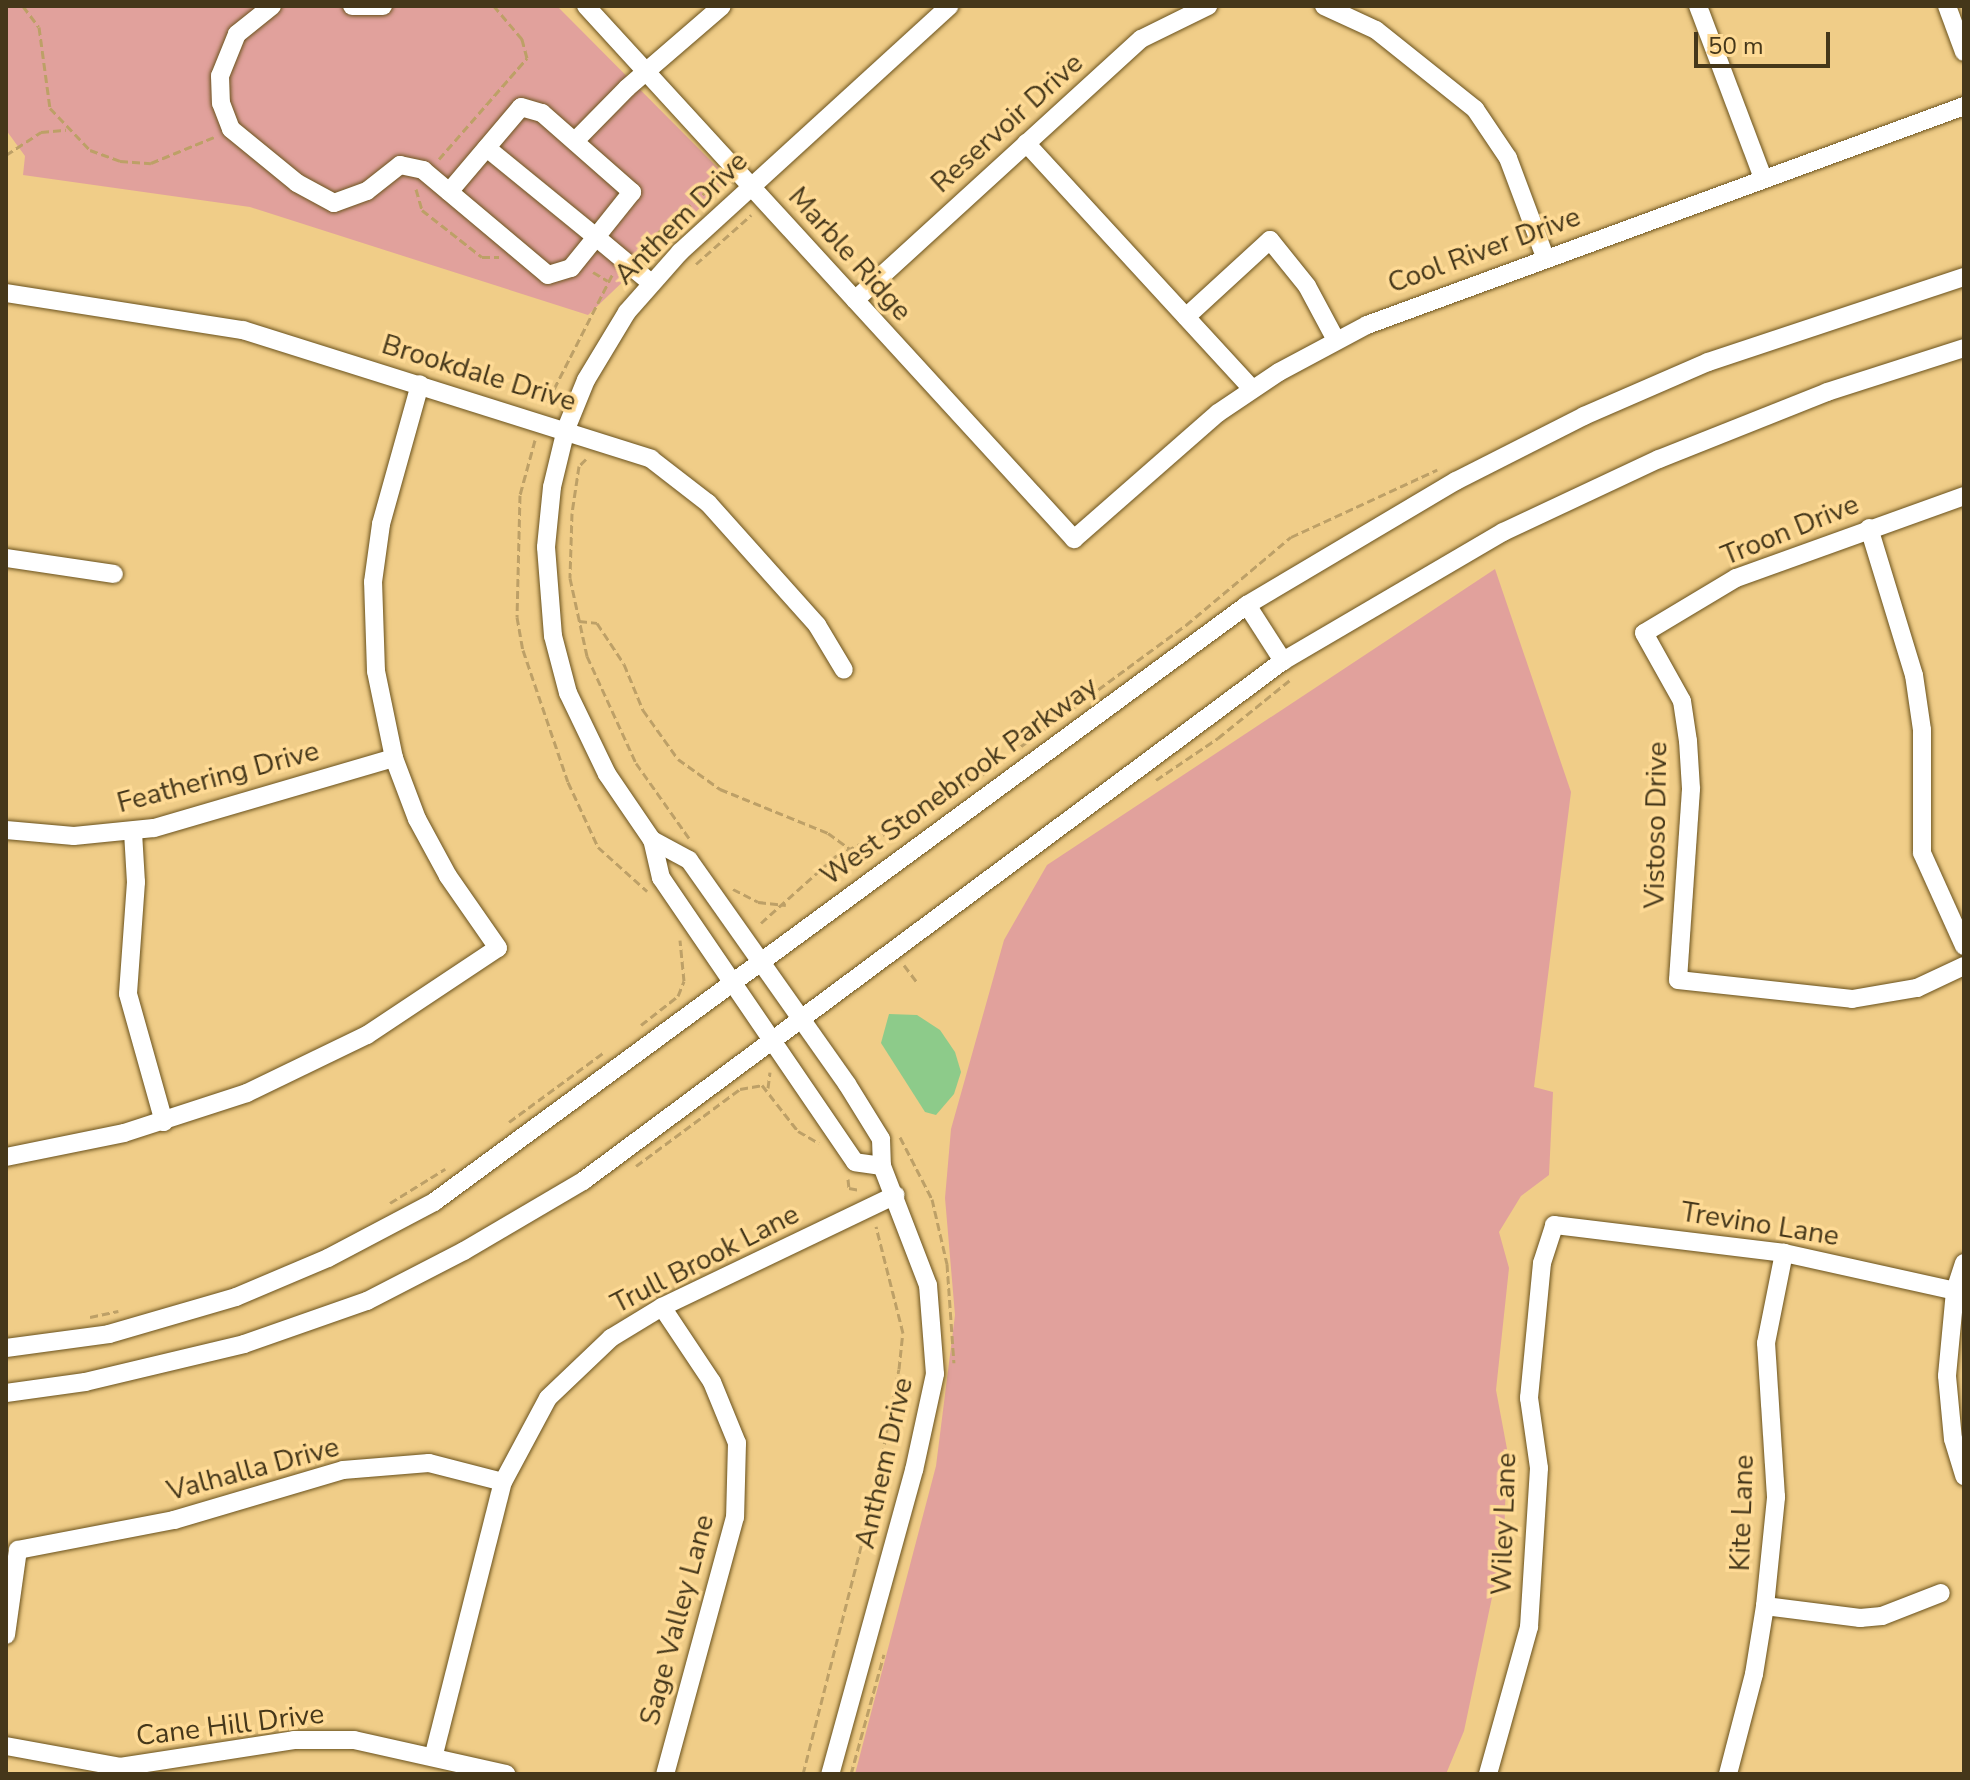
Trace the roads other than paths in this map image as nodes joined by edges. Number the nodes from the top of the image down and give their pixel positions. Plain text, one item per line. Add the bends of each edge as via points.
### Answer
1 (272, 6) edge
2 (352, 6) edge
3 (383, 6) edge
4 (586, 6) edge
5 (722, 6) edge
6 (949, 6) edge
7 (1208, 6) edge
8 (1324, 6) edge
9 (1698, 6) edge
10 (1947, 6) edge
11 (1964, 52) edge
12 (648, 74) junction
13 (1964, 106) edge
14 (575, 141) junction
15 (1026, 143) junction
16 (487, 148) junction
17 (1763, 178) junction
18 (752, 187) junction
19 (449, 192) junction
20 (596, 237) junction
21 (1545, 257) junction
22 (1964, 277) edge
23 (651, 283) junction
24 (6, 293) edge
25 (855, 300) junction
26 (1186, 317) junction
27 (1336, 340) junction
28 (1964, 348) edge
29 (420, 384) junction
30 (1252, 389) junction
31 (566, 429) junction
32 (1964, 496) edge
33 (1869, 528) junction
34 (1074, 539) joint
35 (6, 558) edge
36 (114, 574) dead end
37 (1247, 605) junction
38 (1644, 633) joint
39 (1289, 668) junction
40 (844, 670) dead end
41 (394, 758) junction
42 (6, 830) edge
43 (133, 832) junction
44 (652, 840) junction
45 (1964, 946) edge
46 (759, 962) junction
47 (1964, 966) edge
48 (733, 982) junction
49 (800, 1021) junction
50 (773, 1041) junction
51 (164, 1122) junction
52 (6, 1157) edge
53 (882, 1166) junction
54 (896, 1195) junction
55 (1554, 1225) joint
56 (1784, 1253) junction
57 (1964, 1263) edge
58 (1955, 1291) junction
59 (662, 1307) junction
60 (6, 1348) edge
61 (6, 1393) edge
62 (1964, 1476) edge
63 (503, 1482) junction
64 (1941, 1593) dead end
65 (1765, 1606) junction
66 (6, 1635) edge
67 (6, 1746) edge
68 (434, 1754) junction
69 (506, 1774) edge
70 (665, 1774) edge
71 (830, 1774) edge
72 (1488, 1774) edge
73 (1728, 1774) edge

1 - 19 street via 237,34 220,76 221,103 237,134 297,183 334,203 367,191 400,165 423,170
2 - 3 street
4 - 12 street, Marble Ridge
5 - 12 street
6 - 18 street, Anthem Drive
7 - 15 street, Reservoir Drive via 1141,39
8 - 21 street via 1376,30 1475,109 1508,158
9 - 17 street
10 - 11 street
12 - 14 street
12 - 18 street, Marble Ridge
13 - 17 street, Cool River Drive
14 - 16 street via 542,113 521,107
14 - 20 street via 632,192
15 - 25 street, Reservoir Drive
15 - 26 street
16 - 19 street
16 - 20 street
17 - 21 street, Cool River Drive
18 - 23 street, Anthem Drive
18 - 25 street, Marble Ridge
19 - 20 street via 548,275 571,268
20 - 23 street
21 - 27 street, Cool River Drive
22 - 37 street, West Stonebrook Parkway via 1708,362 1584,416 1456,481
23 - 31 street, Anthem Drive via 598,356
24 - 29 street, Brookdale Drive via 212,323
25 - 34 street, Marble Ridge
26 - 27 street via 1270,240 1307,286
26 - 30 street
27 - 30 street, Cool River Drive
28 - 39 street via 1827,392 1659,459 1503,532
29 - 31 street, Brookdale Drive
29 - 41 street via 387,495 373,582 376,671
30 - 34 street, Cool River Drive via 1184,439
31 - 40 street, Brookdale Drive via 651,459 696,490 817,625
31 - 44 street, Anthem Drive via 552,487 546,547 553,636 568,693 592,748
32 - 33 street, Troon Drive
33 - 38 street, Troon Drive via 1736,578
33 - 45 street via 1914,675 1922,730 1922,853
35 - 36 street
37 - 39 street
37 - 46 street, West Stonebrook Parkway
38 - 47 street, Vistoso Drive via 1682,701 1688,741 1691,789 1678,980 1792,997 1852,999 1917,988
39 - 49 street
41 - 43 street, Feathering Drive
41 - 51 street via 431,848 498,948 405,1013 328,1056
42 - 43 street, Feathering Drive via 74,836
43 - 51 street via 136,882 128,994
44 - 46 street, Anthem Drive via 689,860
44 - 48 street, Anthem Drive via 661,878
46 - 48 street, West Stonebrook Parkway
46 - 49 street, Anthem Drive
48 - 50 street, Anthem Drive
48 - 60 street, West Stonebrook Parkway via 434,1202 328,1258 236,1297 109,1334
49 - 50 street
49 - 53 street, Anthem Drive via 881,1139
50 - 53 street, Anthem Drive via 855,1162
50 - 61 street via 583,1181 367,1301 244,1344 85,1382
51 - 52 street
53 - 54 street, Anthem Drive
54 - 59 street, Trull Brook Lane
54 - 71 street, Anthem Drive via 928,1285 935,1374 914,1470
55 - 56 street, Trevino Lane
55 - 72 street, Wiley Lane via 1542,1263 1529,1398 1539,1468 1529,1627
56 - 58 street, Trevino Lane
56 - 65 street, Kite Lane via 1766,1343 1776,1497
57 - 58 street
58 - 62 street via 1947,1376 1953,1439
59 - 63 street, Trull Brook Lane via 611,1338 548,1398
59 - 70 street, Sage Valley Lane via 712,1382 737,1443 735,1517
63 - 66 street, Valhalla Drive via 429,1463 343,1470 174,1520 18,1550
63 - 68 street, Trull Brook Lane
64 - 65 street via 1882,1616 1860,1618
65 - 73 street, Kite Lane
67 - 68 street, Cane Hill Drive via 120,1767 294,1740 354,1740
68 - 69 street, Cane Hill Drive

